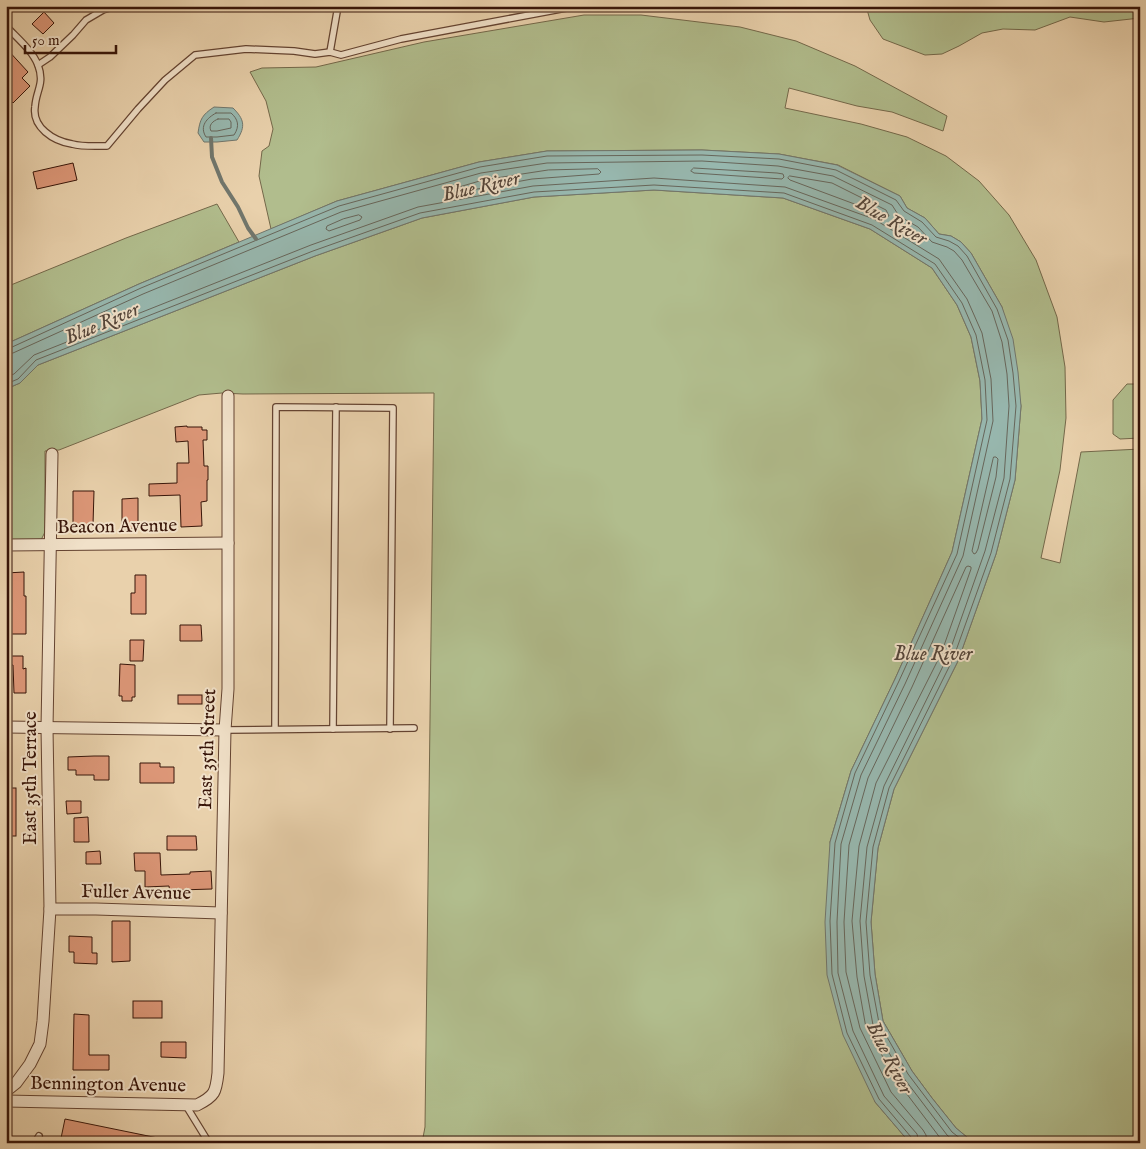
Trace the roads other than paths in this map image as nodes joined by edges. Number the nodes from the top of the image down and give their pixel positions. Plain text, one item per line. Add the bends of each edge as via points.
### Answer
1 (116, 6) edge
2 (338, 6) edge
3 (578, 6) edge
4 (6, 26) edge
5 (330, 52) junction
6 (38, 65) junction
7 (228, 396) dead end
8 (336, 407) junction
9 (52, 454) dead end
10 (228, 543) junction
11 (6, 545) edge
12 (51, 545) junction
13 (6, 727) edge
14 (47, 728) junction
15 (390, 728) junction
16 (414, 728) dead end
17 (275, 729) junction
18 (333, 729) junction
19 (225, 730) junction
20 (50, 909) junction
21 (221, 912) junction
22 (6, 1091) edge
23 (208, 1099) joint
24 (6, 1101) edge
25 (185, 1104) junction
26 (38, 1136) dead end
27 (34, 1143) edge
28 (209, 1143) edge

1 - 6 lane via 86,20 73,36
2 - 5 lane
3 - 5 lane via 401,39 341,55
4 - 6 lane
5 - 6 lane via 315,54 246,48 195,55 165,80 107,146 71,144 44,131 34,118 41,81
7 - 10 street, East 35th Street
8 - 15 lane via 393,408
8 - 17 lane via 276,407
8 - 18 lane
9 - 12 street, East 35th Terrace
10 - 12 street, Beacon Avenue
10 - 19 street, East 35th Street
11 - 12 street, Beacon Avenue
12 - 14 street, East 35th Terrace
13 - 14 street
14 - 19 street
14 - 20 street, East 35th Terrace
15 - 16 lane
15 - 18 lane
17 - 18 lane
17 - 19 lane
19 - 21 street, East 35th Street
20 - 21 street, Fuller Avenue
20 - 22 street, East 35th Terrace via 40,1044 30,1064
21 - 23 street, East 35th Street via 217,1089
23 - 25 street, Bennington Avenue via 197,1104
24 - 25 street, Bennington Avenue
25 - 28 lane
26 - 27 lane

